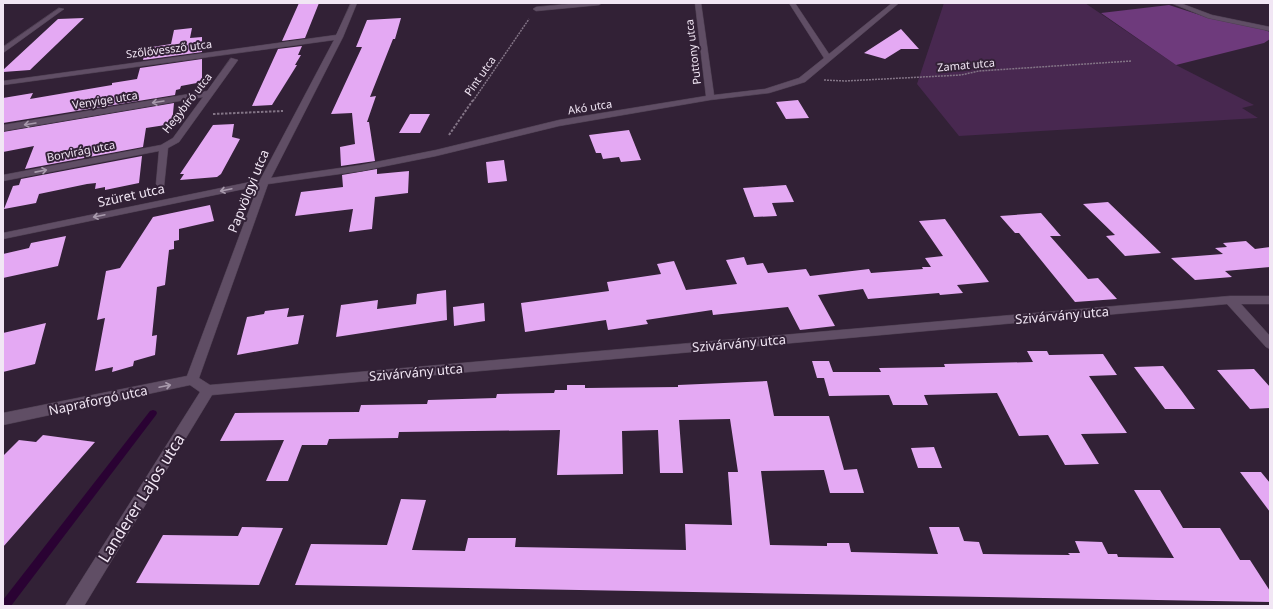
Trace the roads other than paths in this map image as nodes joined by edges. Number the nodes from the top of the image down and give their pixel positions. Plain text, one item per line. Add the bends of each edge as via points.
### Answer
1 (354, 3) edge
2 (599, 3) edge
3 (698, 3) edge
4 (792, 3) edge
5 (896, 3) edge
6 (1174, 3) edge
7 (536, 8) road end
8 (60, 9) dead end
9 (1270, 28) edge
10 (339, 38) junction
11 (3, 51) edge
12 (829, 59) junction
13 (234, 60) dead end
14 (3, 83) edge
15 (210, 93) junction
16 (710, 98) junction
17 (3, 128) edge
18 (164, 148) junction
19 (3, 178) edge
20 (264, 182) junction
21 (157, 204) junction
22 (3, 236) edge
23 (1230, 300) junction
24 (1270, 300) edge
25 (1270, 344) edge
26 (192, 380) junction
27 (208, 390) junction
28 (3, 419) edge
29 (74, 606) edge

1 - 10 street, Papvölgyi utca
2 - 7 street
3 - 16 street, Puttony utca
4 - 12 street
5 - 12 street, Akó utca
6 - 9 street via 1210,16
8 - 11 street
10 - 14 street, Szőlővessző utca
10 - 20 street, Papvölgyi utca
12 - 16 street, Akó utca via 802,80 766,91
13 - 15 street, Hegybíró utca
15 -> 17 street, Venyige utca
15 - 18 street, Hegybíró utca via 176,140
16 - 20 street, Akó utca via 559,123 361,168
19 -> 18 street, Borvirág utca
18 - 21 street, Hegybíró utca
20 -> 21 street, Szüret utca
20 - 26 street, Papvölgyi utca
21 -> 22 street, Szüret utca
23 - 24 street, Szivárvány utca
23 - 25 street
23 - 27 street, Szivárvány utca
26 - 27 street
28 -> 26 street, Napraforgó utca
27 - 29 street, Landerer Lajos utca

